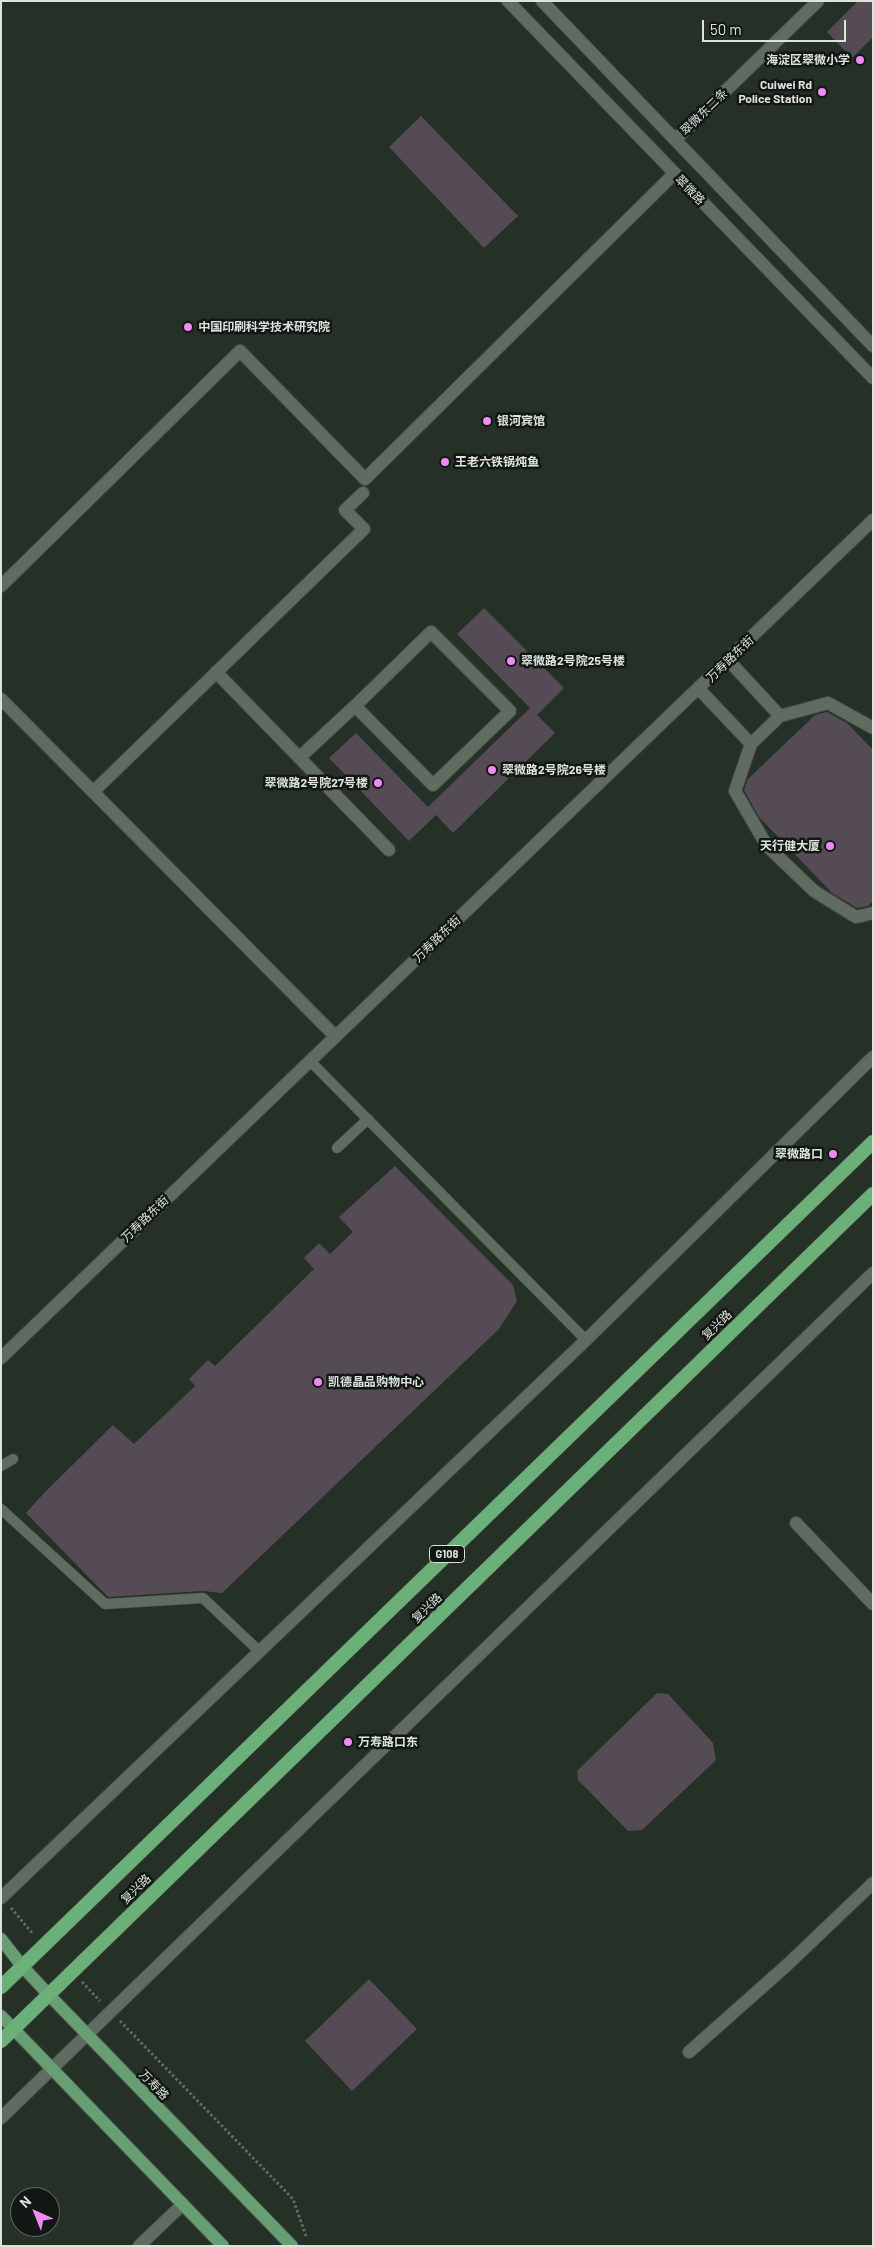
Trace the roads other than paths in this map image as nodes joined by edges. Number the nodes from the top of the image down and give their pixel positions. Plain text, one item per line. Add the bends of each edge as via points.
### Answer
1 (508, 1) edge
2 (542, 1) edge
3 (818, 1) edge
4 (676, 139) junction
5 (674, 174) junction
6 (873, 346) edge
7 (873, 378) edge
8 (362, 492) dead end
9 (873, 520) edge
10 (1, 586) edge
11 (729, 661) junction
12 (216, 672) junction
13 (699, 689) junction
14 (1, 699) edge
15 (355, 706) junction
16 (780, 716) junction
17 (873, 728) edge
18 (751, 744) junction
19 (299, 758) junction
20 (93, 792) junction
21 (389, 850) dead end
22 (873, 913) edge
23 (335, 1036) junction
24 (873, 1057) edge
25 (310, 1060) junction
26 (368, 1119) junction
27 (873, 1142) edge
28 (337, 1148) dead end
29 (873, 1194) edge
30 (873, 1273) edge
31 (586, 1340) junction
32 (1, 1358) edge
33 (13, 1459) dead end
34 (1, 1466) edge
35 (1, 1510) edge
36 (796, 1523) dead end
37 (873, 1604) edge
38 (259, 1651) junction
39 (873, 1883) edge
40 (1, 1898) edge
41 (1, 1939) edge
42 (22, 1966) junction
43 (1, 1987) edge
44 (49, 1995) junction
45 (1, 2016) edge
46 (14, 2029) junction
47 (86, 2035) junction
48 (1, 2041) edge
49 (690, 2052) dead end
50 (52, 2067) junction
51 (1, 2118) edge
52 (183, 2204) junction
53 (139, 2246) edge
54 (223, 2246) edge
55 (292, 2246) edge

1 - 5 street, 翠微路
2 - 4 street, 翠微路
3 - 4 street, 翠微东二条
4 - 6 street, 翠微路
5 - 7 street, 翠微路
5 - 10 street via 365,479 240,351
8 - 12 street via 345,510 364,529
9 - 11 street, 万寿路东街
11 - 13 street, 万寿路东街
11 - 16 street
12 - 19 street
12 - 20 street
13 - 18 street
13 - 23 street, 万寿路东街
14 - 20 street
15 - 15 street via 431,632 510,711 433,785
15 - 19 street
16 - 17 street via 828,703
16 - 18 street
18 - 22 street via 735,791 767,846 814,890 856,917
19 - 21 street
20 - 23 street
23 - 25 street, 万寿路东街
24 - 31 street
25 - 26 lane
25 - 32 street, 万寿路东街
26 - 28 lane
26 - 31 lane
27 - 42 highway, 复兴路 / G108
29 - 44 highway, 复兴路
30 - 47 street
31 - 38 street
33 - 34 lane
35 - 38 lane via 105,1604 203,1598
36 - 37 street
38 - 40 street
39 - 49 street
41 - 42 main road, 万寿路
42 - 43 highway, 复兴路 / G108
42 - 44 main road, 万寿路
44 - 46 highway, 复兴路
44 - 47 main road, 万寿路
45 - 46 main road
46 - 48 highway, 复兴路
46 - 50 main road
47 - 50 street
47 - 55 main road, 万寿路
50 - 51 street
50 - 52 main road
52 - 53 street
52 - 54 main road

